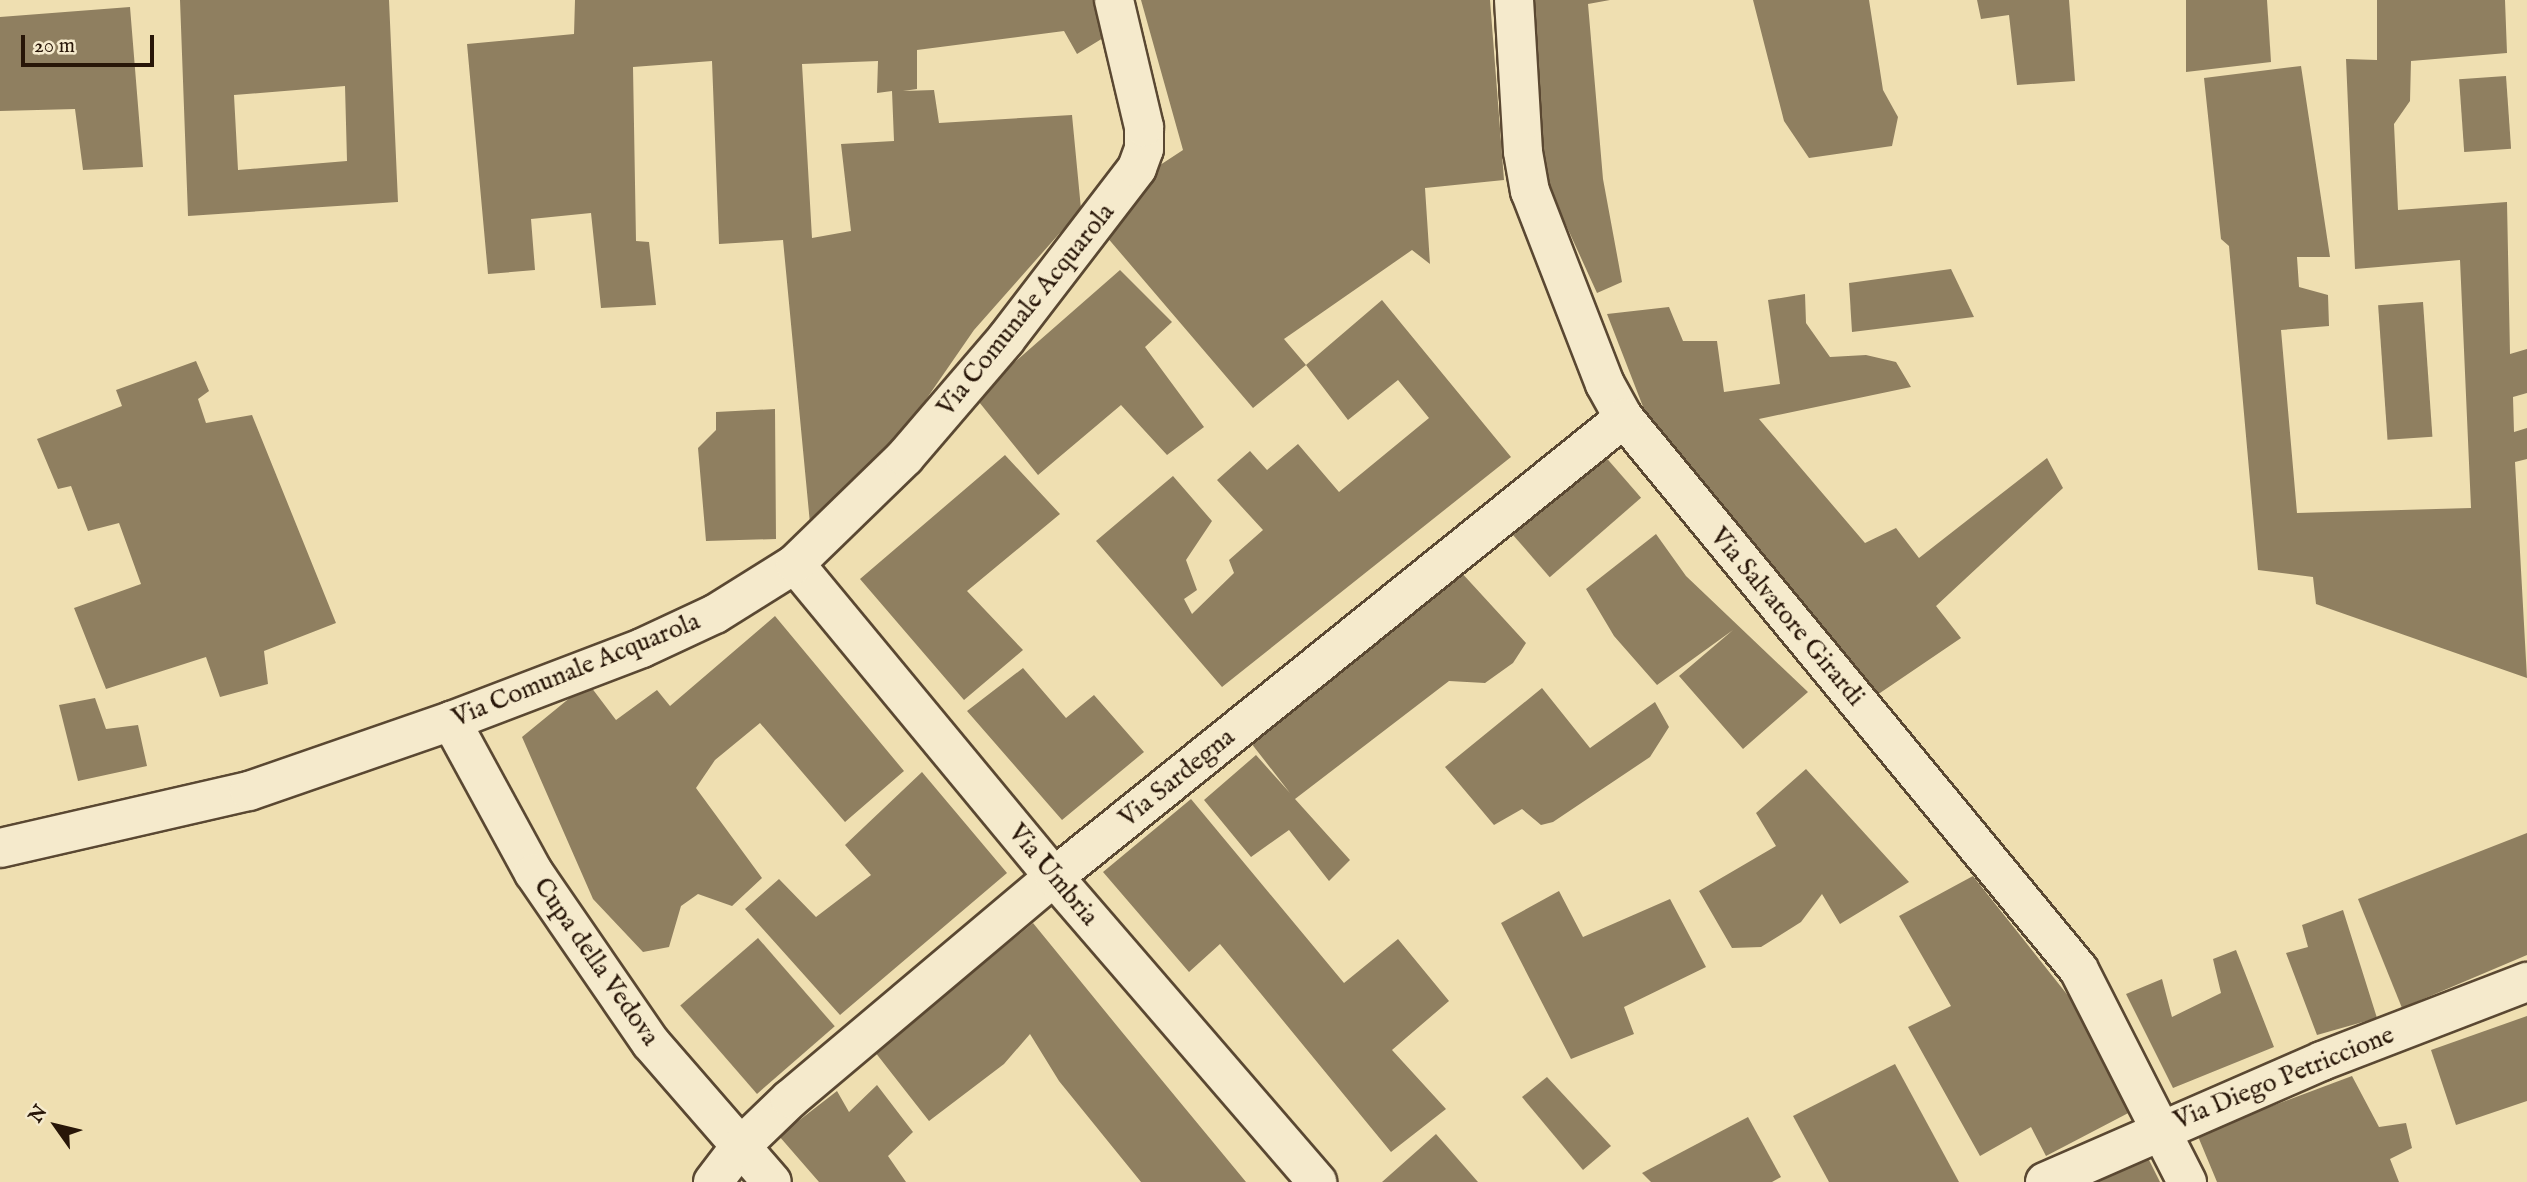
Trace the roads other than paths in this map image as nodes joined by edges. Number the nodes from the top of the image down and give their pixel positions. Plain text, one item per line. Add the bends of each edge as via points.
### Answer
1 (1114, 0) edge
2 (1514, 0) edge
3 (1624, 418) junction
4 (795, 564) junction
5 (451, 721) junction
6 (0, 848) edge
7 (1054, 877) junction
8 (2527, 982) edge
9 (2162, 1128) junction
10 (739, 1148) junction
11 (713, 1182) edge
12 (772, 1182) edge
13 (1317, 1182) edge
14 (2045, 1182) edge
15 (2187, 1182) edge

1 - 4 street, Via Comunale Acquarola via 1144,127 1144,149 1137,168 1006,339 905,457
2 - 3 street, Via Salvatore Girardi via 1523,152 1530,191 1605,384
3 - 7 street, Via Sardegna
3 - 9 street, Via Salvatore Girardi via 2071,960
4 - 5 street, Via Comunale Acquarola via 715,614 642,648
4 - 7 street, Via Umbria
5 - 6 street, Via Comunale Acquarola via 249,791
5 - 10 street, Cupa della Vedova via 534,873 651,1043
7 - 10 street, Via Sardegna via 790,1099
7 - 13 street, Via Umbria
8 - 9 street, Via Diego Petriccione
9 - 14 street, Via Diego Petriccione
9 - 15 street, Via Salvatore Girardi
10 - 11 street, Via Sardegna
10 - 12 street, Cupa della Vedova

